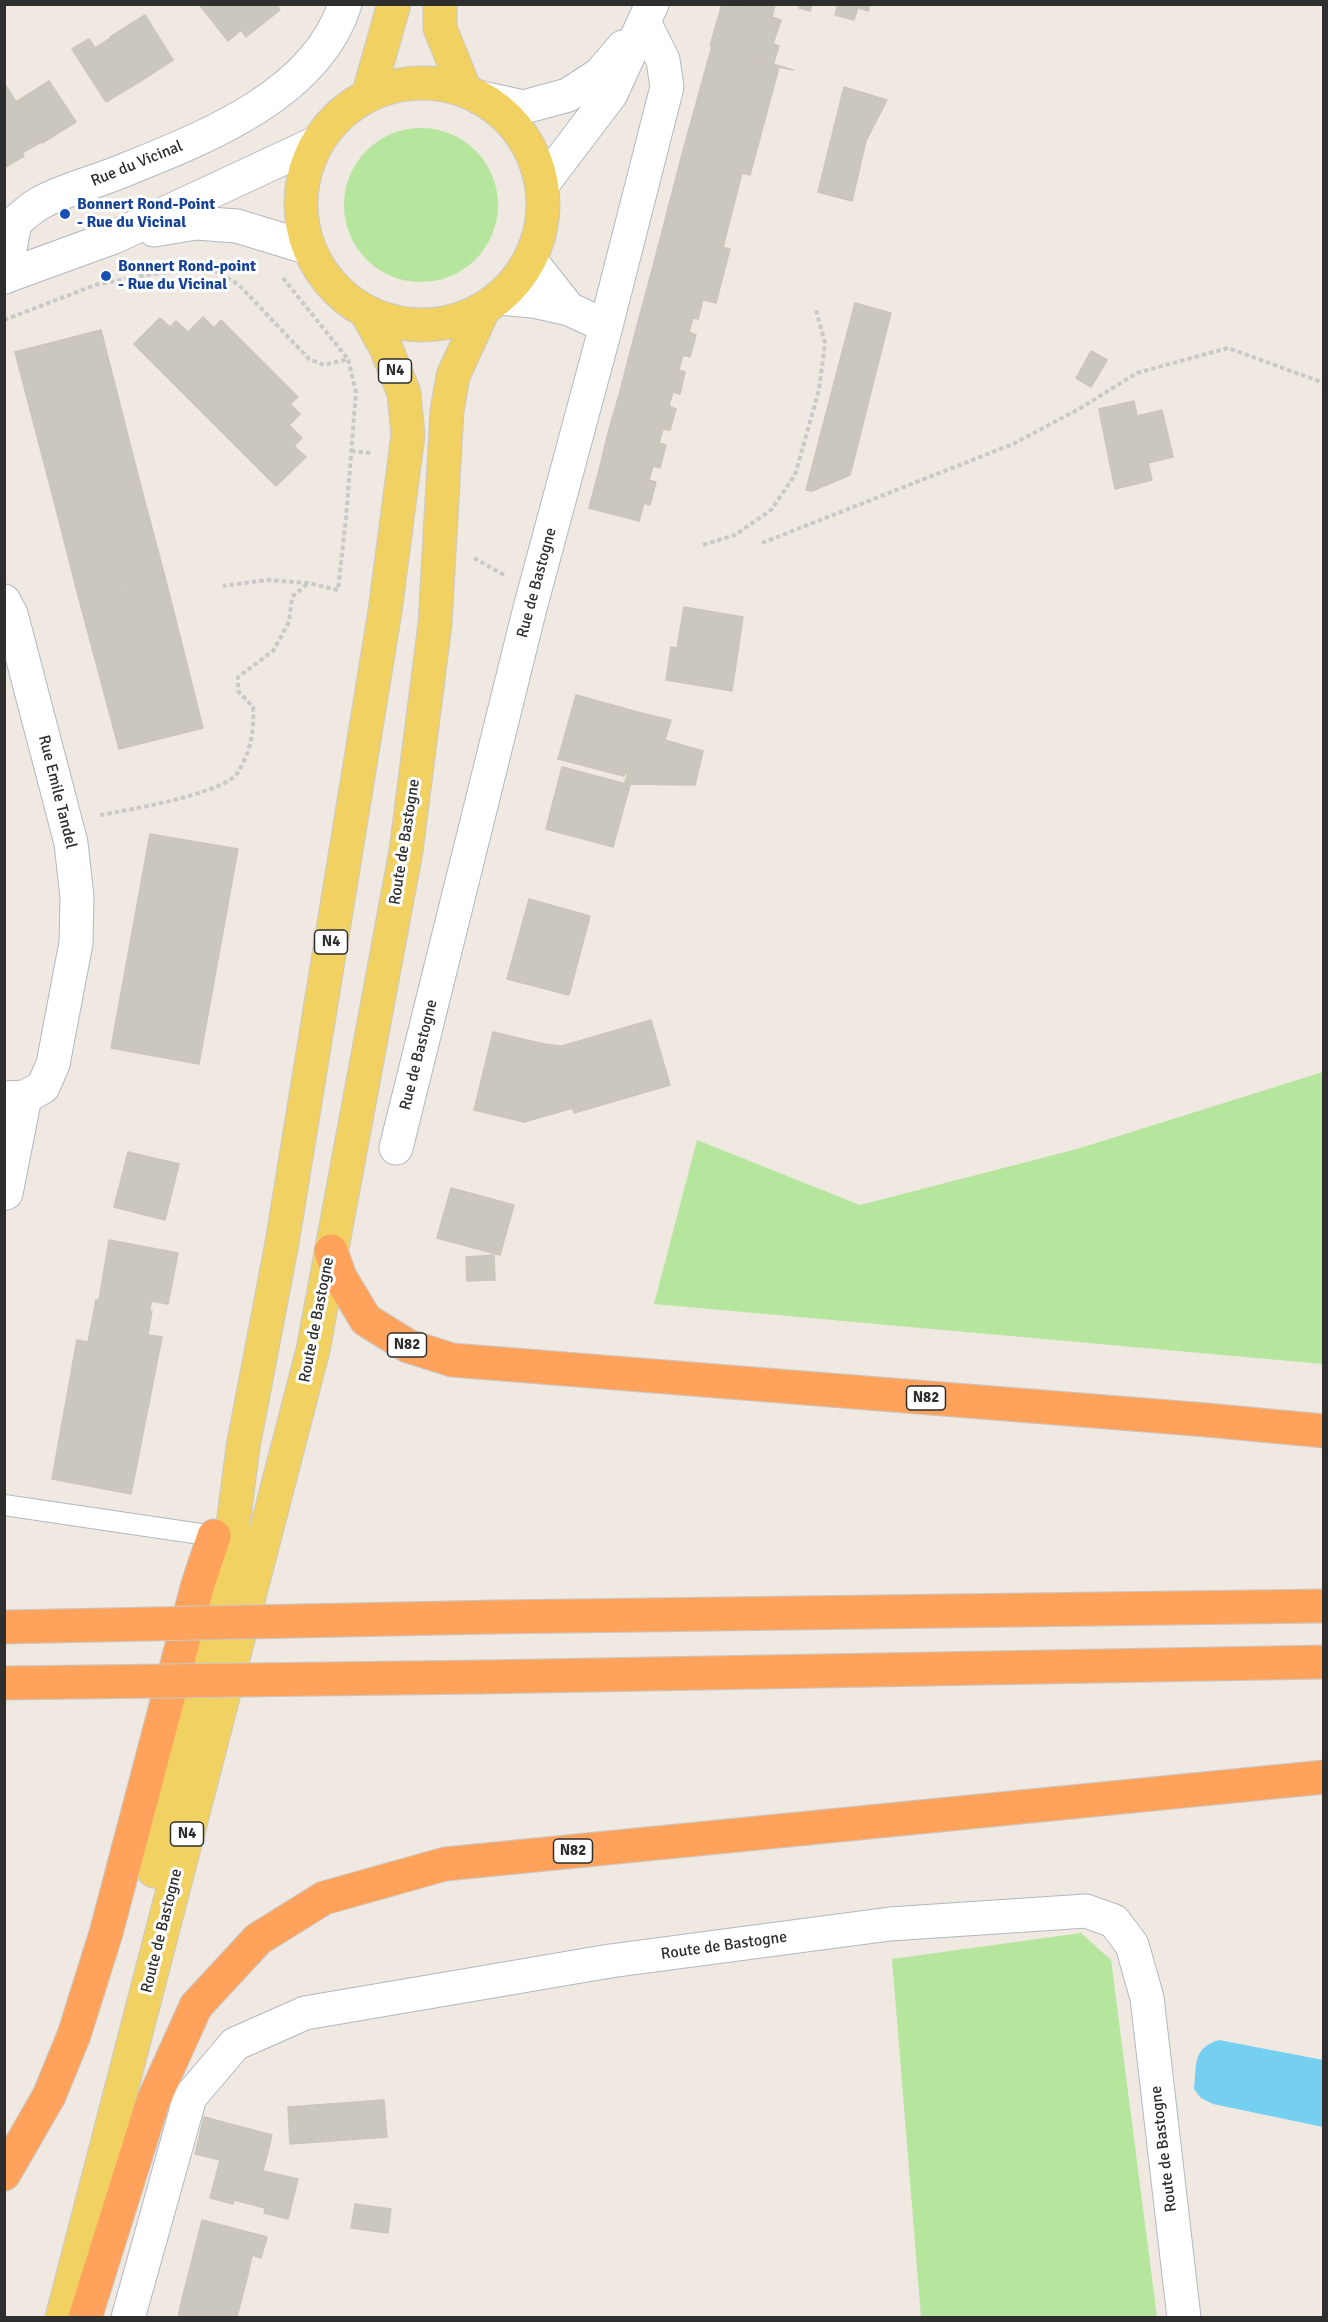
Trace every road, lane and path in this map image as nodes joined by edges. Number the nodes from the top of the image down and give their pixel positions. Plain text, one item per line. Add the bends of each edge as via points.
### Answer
1 (345, 4) edge
2 (394, 4) edge
3 (440, 4) edge
4 (648, 14) edge
5 (471, 92) junction
6 (368, 96) junction
7 (318, 142) junction
8 (542, 185) junction
9 (114, 237) junction
10 (309, 248) junction
11 (530, 260) junction
12 (199, 261) dead end
13 (198, 269) junction
14 (275, 273) dead end
15 (5, 277) edge
16 (491, 303) junction
17 (569, 309) junction
18 (816, 310) dead end
19 (366, 312) junction
20 (4, 320) edge
21 (606, 326) junction
22 (348, 359) junction
23 (1323, 383) edge
24 (762, 543) dead end
25 (703, 545) dead end
26 (308, 583) junction
27 (223, 586) dead end
28 (4, 601) edge
29 (66, 822) junction
30 (15, 1098) edge
31 (396, 1148) dead end
32 (4, 1192) edge
33 (331, 1251) junction
34 (1323, 1431) edge
35 (243, 1447) junction
36 (4, 1505) edge
37 (214, 1536) junction
38 (1323, 1606) edge
39 (4, 1627) edge
40 (1323, 1662) edge
41 (4, 1683) edge
42 (1323, 1777) edge
43 (4, 2174) edge
44 (40, 2318) edge
45 (62, 2318) edge
46 (86, 2318) edge
47 (128, 2318) edge
48 (1184, 2318) edge

1 - 15 street, Rue du Vicinal via 322,50 268,100 171,152 40,203 15,222
2 - 6 main road
3 - 5 main road via 440,28
4 - 5 street via 600,74 568,95 524,107
4 - 8 street via 611,94
4 - 21 street, Rue de Bastogne via 667,87
5 - 6 main road, N4 via 442,85 404,84
5 - 8 main road, N4 via 508,119 530,150
6 - 7 main road, N4 via 340,115
7 - 9 street, Rue du Vicinal
7 - 10 main road, N4 via 304,176 301,212
8 - 11 main road, N4 via 543,213
9 - 10 street, Rue du Vicinal via 196,223 237,226
9 - 15 street, Rue du Vicinal
10 - 19 main road, N4 via 323,274 342,295
11 - 16 main road, N4 via 505,293
11 - 17 street
12 - 13 path
13 - 20 path via 94,285
13 - 22 path via 218,272 239,285 309,359 324,365
14 - 22 path
16 - 17 street via 533,301
16 - 19 main road, N4 via 456,321 426,326 395,322
16 - 33 main road, Route de Bastogne / N4 via 453,376 447,411 435,624 405,850
17 - 21 street
18 - 25 path via 825,343 819,390 795,475 771,510 735,535
19 - 35 main road, Route de Bastogne / N4 via 404,393 408,435 385,611 316,1039
21 - 31 street, Rue de Bastogne via 527,617
22 - 26 path via 356,392 338,590
23 - 24 path via 1228,348 1137,373 1013,444
26 - 27 path via 267,580
26 - 29 path via 291,597 289,622 273,651 238,677 238,692 253,707 254,728 250,750 236,776 173,800
28 - 29 street, Rue Emile Tandel
29 - 30 street, Rue Emile Tandel via 77,897 76,943 52,1064 43,1087
30 - 32 street
33 - 34 highway, N82 via 340,1277 366,1320 408,1346 452,1360
33 - 45 main road, Route de Bastogne / N4 via 313,1350
35 - 37 main road
35 - 44 main road, Route de Bastogne / N4 via 225,1586
36 - 37 lane
37 - 43 highway via 106,1934 74,2035 49,2096
38 - 39 highway, bridge
40 - 41 highway, bridge
42 - 46 highway, N82 via 445,1864 324,1898 258,1939 196,2006 153,2101
47 - 48 street, Route de Bastogne via 190,2097 235,2043 304,2013 610,1961 867,1927 1086,1911 1114,1921 1132,1946 1147,1998

